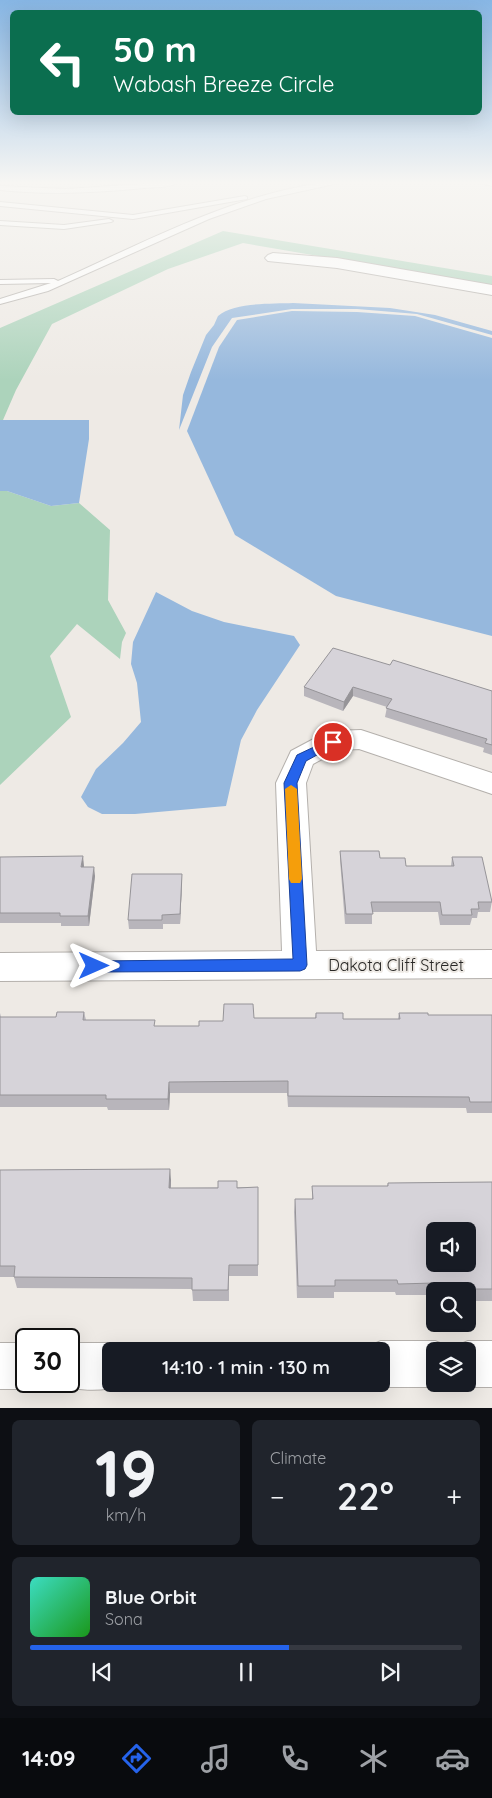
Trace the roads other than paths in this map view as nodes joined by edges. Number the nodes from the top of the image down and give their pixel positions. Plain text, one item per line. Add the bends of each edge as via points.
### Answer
1 (137, 249) edge
2 (273, 258) dead end
3 (65, 280) junction
4 (0, 282) edge
5 (45, 289) junction
6 (492, 290) edge
7 (0, 302) edge
8 (0, 309) edge
9 (492, 784) edge
10 (492, 964) edge
11 (300, 965) junction
12 (0, 967) edge
13 (390, 1364) edge
14 (426, 1364) edge
15 (476, 1364) edge
16 (492, 1364) edge
17 (0, 1366) edge
18 (15, 1366) edge
19 (80, 1366) edge
20 (102, 1366) edge

1 - 3 lane
2 - 6 street via 337,263
3 - 4 lane
3 - 5 lane
5 - 7 lane
5 - 8 lane
9 - 11 street via 361,739 333,742 301,758 291,783
10 - 11 street, Dakota Cliff Street
11 - 12 street, Dakota Cliff Street
13 - 14 street
15 - 16 street
17 - 18 street
19 - 20 street

